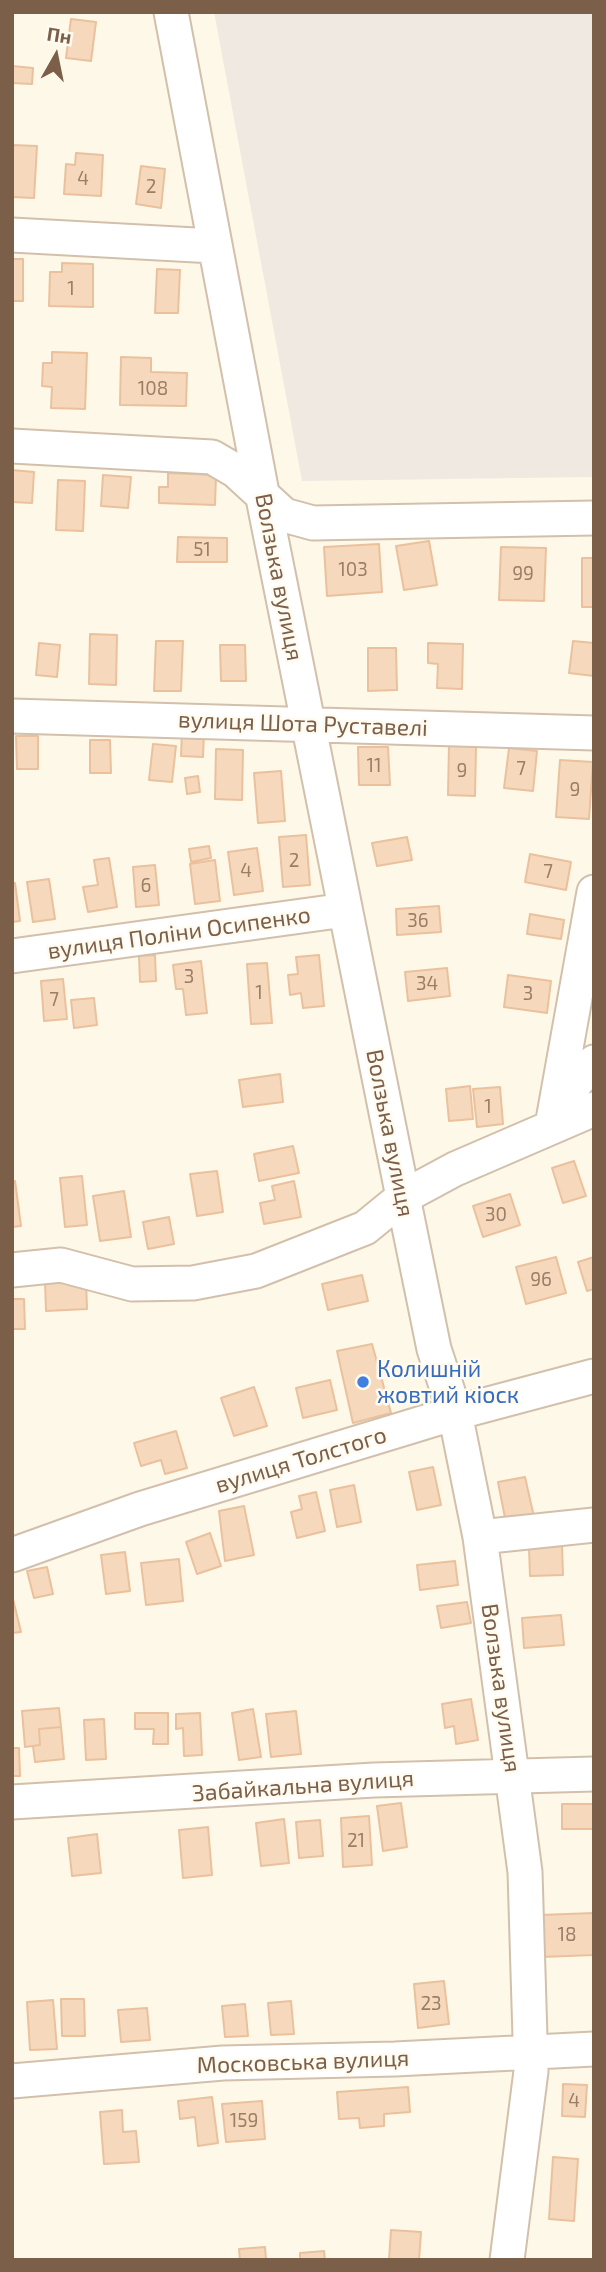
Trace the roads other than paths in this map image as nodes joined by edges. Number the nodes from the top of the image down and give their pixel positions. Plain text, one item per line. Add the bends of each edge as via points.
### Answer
1 (171, 12) edge
2 (12, 235) edge
3 (214, 246) junction
4 (12, 446) edge
5 (262, 493) junction
6 (594, 518) edge
7 (12, 716) edge
8 (308, 723) junction
9 (594, 733) edge
10 (594, 892) edge
11 (345, 911) junction
12 (12, 956) edge
13 (594, 1062) edge
14 (594, 1109) edge
15 (554, 1116) junction
16 (403, 1197) junction
17 (12, 1269) edge
18 (594, 1376) edge
19 (455, 1413) junction
20 (594, 1525) edge
21 (480, 1537) junction
22 (12, 1555) edge
23 (513, 1774) junction
24 (594, 1774) edge
25 (12, 1802) edge
26 (594, 2049) edge
27 (530, 2050) junction
28 (12, 2081) edge
29 (507, 2260) edge

1 - 3 street, Волзька вулиця
2 - 3 street
3 - 5 street, Волзька вулиця
4 - 5 street via 212,457
5 - 6 street via 284,515 313,523
5 - 8 street, Волзька вулиця
7 - 8 street, вулиця Шота Руставелі
8 - 9 street, вулиця Шота Руставелі
8 - 11 street, Волзька вулиця
10 - 15 street
11 - 12 street, вулиця Поліни Осипенко
11 - 16 street, Волзька вулиця
13 - 15 street
14 - 15 street
15 - 16 street
16 - 17 street via 365,1228 256,1271 193,1283 132,1284 61,1265
16 - 19 street, Волзька вулиця via 434,1349
18 - 19 street, вулиця Толстого
19 - 21 street, Волзька вулиця
19 - 22 street, вулиця Толстого via 139,1509
20 - 21 street
21 - 23 street, Волзька вулиця
23 - 24 street, Забайкальна вулиця
23 - 25 street, Забайкальна вулиця
23 - 27 street, Волзька вулиця via 525,1872
26 - 27 street, Московська вулиця
27 - 28 street, Московська вулиця via 223,2063
27 - 29 street, Волзька вулиця

